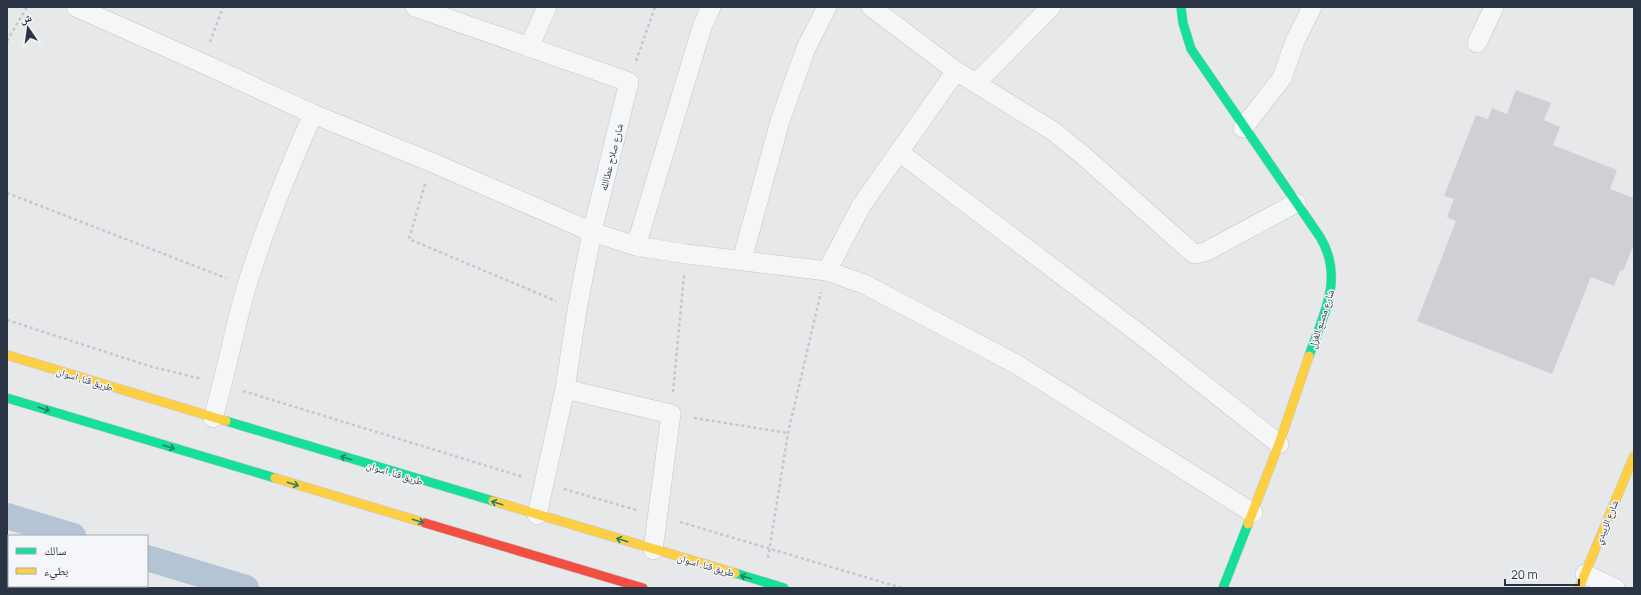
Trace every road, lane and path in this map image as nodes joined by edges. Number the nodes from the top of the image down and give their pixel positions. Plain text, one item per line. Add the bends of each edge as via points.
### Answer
1 (27, 7) edge
2 (76, 7) edge
3 (223, 7) edge
4 (416, 7) edge
5 (547, 7) edge
6 (655, 7) edge
7 (711, 7) edge
8 (827, 7) edge
9 (871, 7) edge
10 (1050, 7) edge
11 (1312, 7) edge
12 (1494, 7) edge
13 (1179, 9) edge
14 (436, 11) edge
15 (7, 41) edge
16 (1477, 43) dead end
17 (529, 48) junction
18 (202, 63) junction
19 (956, 71) junction
20 (629, 82) junction
21 (976, 83) junction
22 (313, 114) junction
23 (1243, 128) junction
24 (899, 152) junction
25 (431, 162) junction
26 (7, 193) edge
27 (1296, 203) junction
28 (592, 232) junction
29 (636, 246) junction
30 (686, 254) junction
31 (742, 260) junction
32 (827, 270) junction
33 (247, 286) junction
34 (577, 310) junction
35 (7, 320) edge
36 (7, 355) edge
37 (223, 384) junction
38 (565, 389) junction
39 (7, 398) edge
40 (671, 414) junction
41 (213, 418) junction
42 (788, 433) junction
43 (1279, 444) junction
44 (1634, 456) edge
45 (544, 483) junction
46 (1253, 512) junction
47 (537, 515) junction
48 (657, 516) junction
49 (770, 549) junction
50 (653, 550) junction
51 (1582, 581) edge
52 (762, 582) junction
53 (643, 588) edge
54 (784, 588) edge
55 (902, 588) edge
56 (1223, 588) edge
57 (1615, 588) edge

1 - 15 path
2 - 18 street
3 - 18 path
4 - 14 street
5 - 17 street
6 - 20 path
7 - 29 street via 702,27
8 - 31 street via 806,48 780,121
9 - 19 street
10 - 21 street
11 - 23 street via 1295,41 1282,78
12 - 16 street
13 - 23 main road, شارع مصنع الغزل via 1191,49
14 - 17 street
17 - 20 street
18 - 22 street
19 - 21 street
19 - 24 street
20 - 28 street, شارع صلاح عطاالله
21 - 27 street via 1053,131 1086,157 1194,254 1205,252
22 - 25 street
22 - 33 street via 275,205
23 - 27 main road, شارع مصنع الغزل
24 - 32 street via 861,206
24 - 43 street via 1142,335
25 - 28 street
25 - 34 path via 409,239
26 - 33 path
27 - 43 main road, شارع مصنع الغزل via 1328,249 1333,277 1331,291
28 - 29 street
28 - 34 street, شارع صلاح عطاالله
29 - 30 street
30 - 31 street
30 - 40 path
31 - 32 street
32 - 42 path
32 - 46 street via 864,284 1016,364
33 - 37 street
34 - 38 street, شارع صلاح عطاالله
35 - 37 path via 149,366
36 - 41 main road, طريق قنا, اسوان
37 - 41 street
37 - 45 path
38 - 40 street
38 - 45 street, شارع صلاح عطاالله
39 -> 53 main road
40 - 42 path
40 - 48 street
47 -> 41 main road, طريق قنا, اسوان
42 - 49 path
43 - 46 main road, شارع مصنع الغزل
44 - 51 main road, شارع الزبيدي
45 - 47 street, شارع صلاح عطاالله
45 - 48 path
46 - 56 main road, شارع مصنع الغزل
50 -> 47 main road, طريق قنا, اسوان
48 - 49 path
48 - 50 street
49 - 52 path
49 - 55 path
52 -> 50 main road, طريق قنا, اسوان
51 - 57 street
52 - 54 main road, طريق قنا, اسوان

